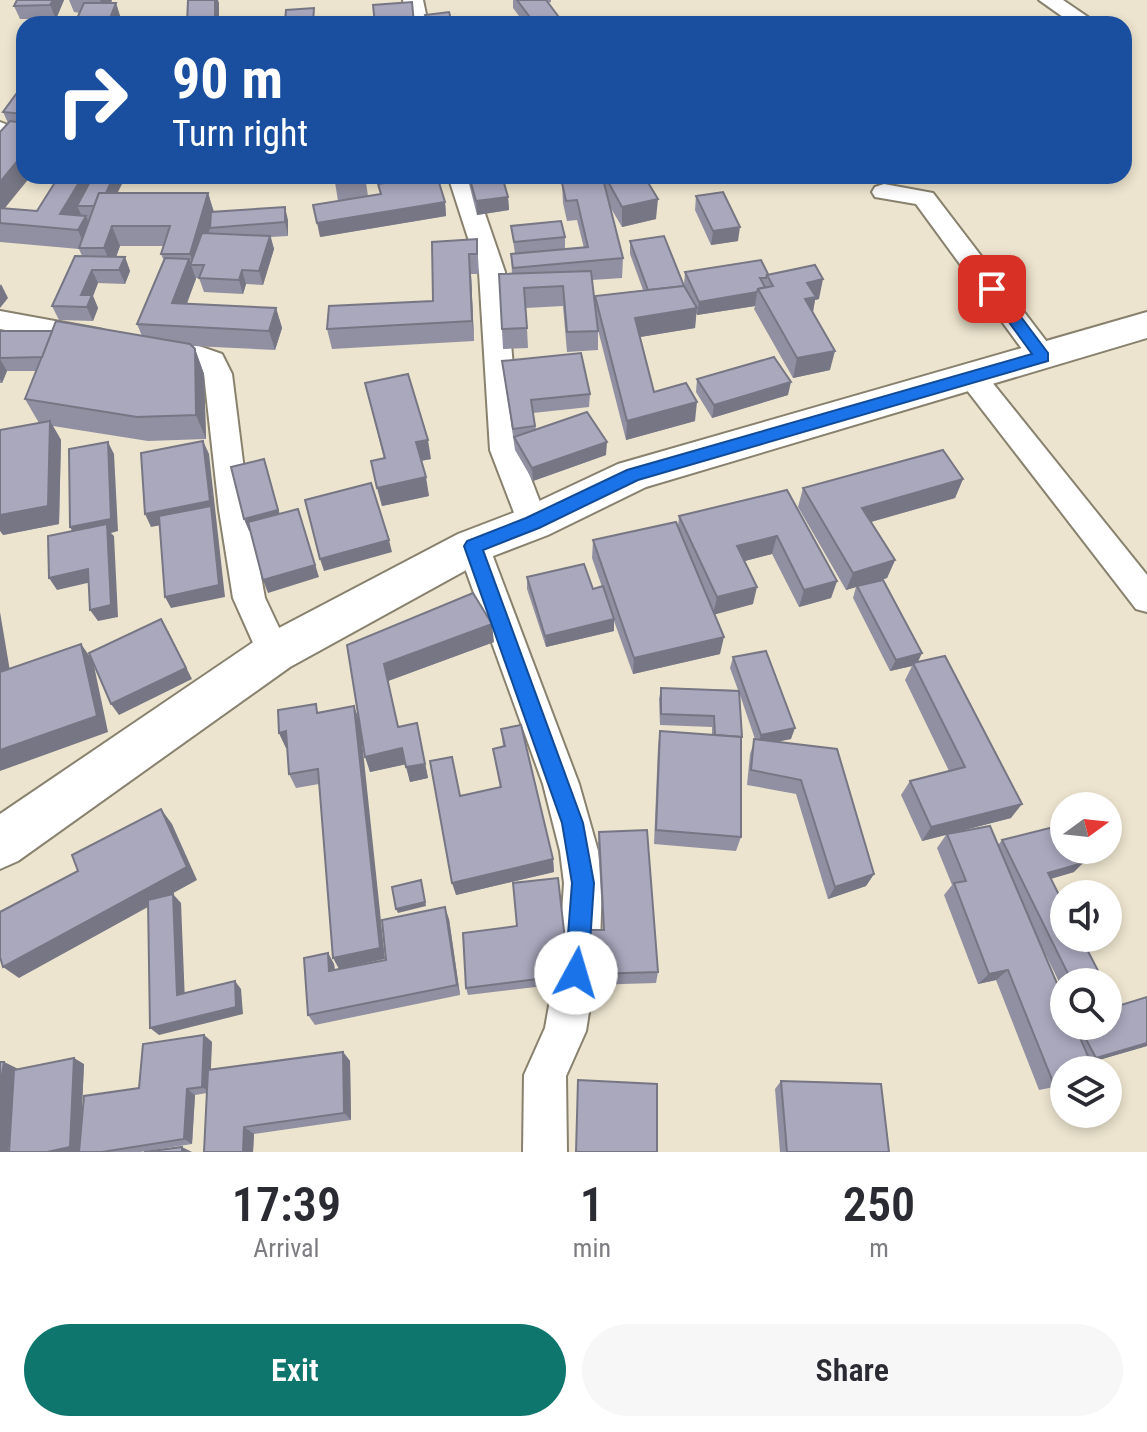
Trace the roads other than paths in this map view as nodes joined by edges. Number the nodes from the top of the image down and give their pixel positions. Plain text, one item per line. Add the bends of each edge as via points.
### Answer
1 (1049, 0) edge
2 (1074, 16) edge
3 (463, 184) edge
4 (884, 192) dead end
5 (0, 320) edge
6 (1147, 325) edge
7 (1043, 357) junction
8 (973, 378) junction
9 (533, 523) junction
10 (473, 546) junction
11 (1147, 599) edge
12 (274, 653) junction
13 (0, 844) edge
14 (545, 1152) edge

1 - 2 street
3 - 9 street via 492,272 505,450
4 - 7 street via 924,198
5 - 12 street via 212,361 249,598
6 - 7 main road
7 - 8 main road
8 - 9 main road via 633,475
8 - 11 street
9 - 10 main road
10 - 12 main road
10 - 14 street via 561,784 583,883 580,944 565,1031 545,1075
12 - 13 main road

